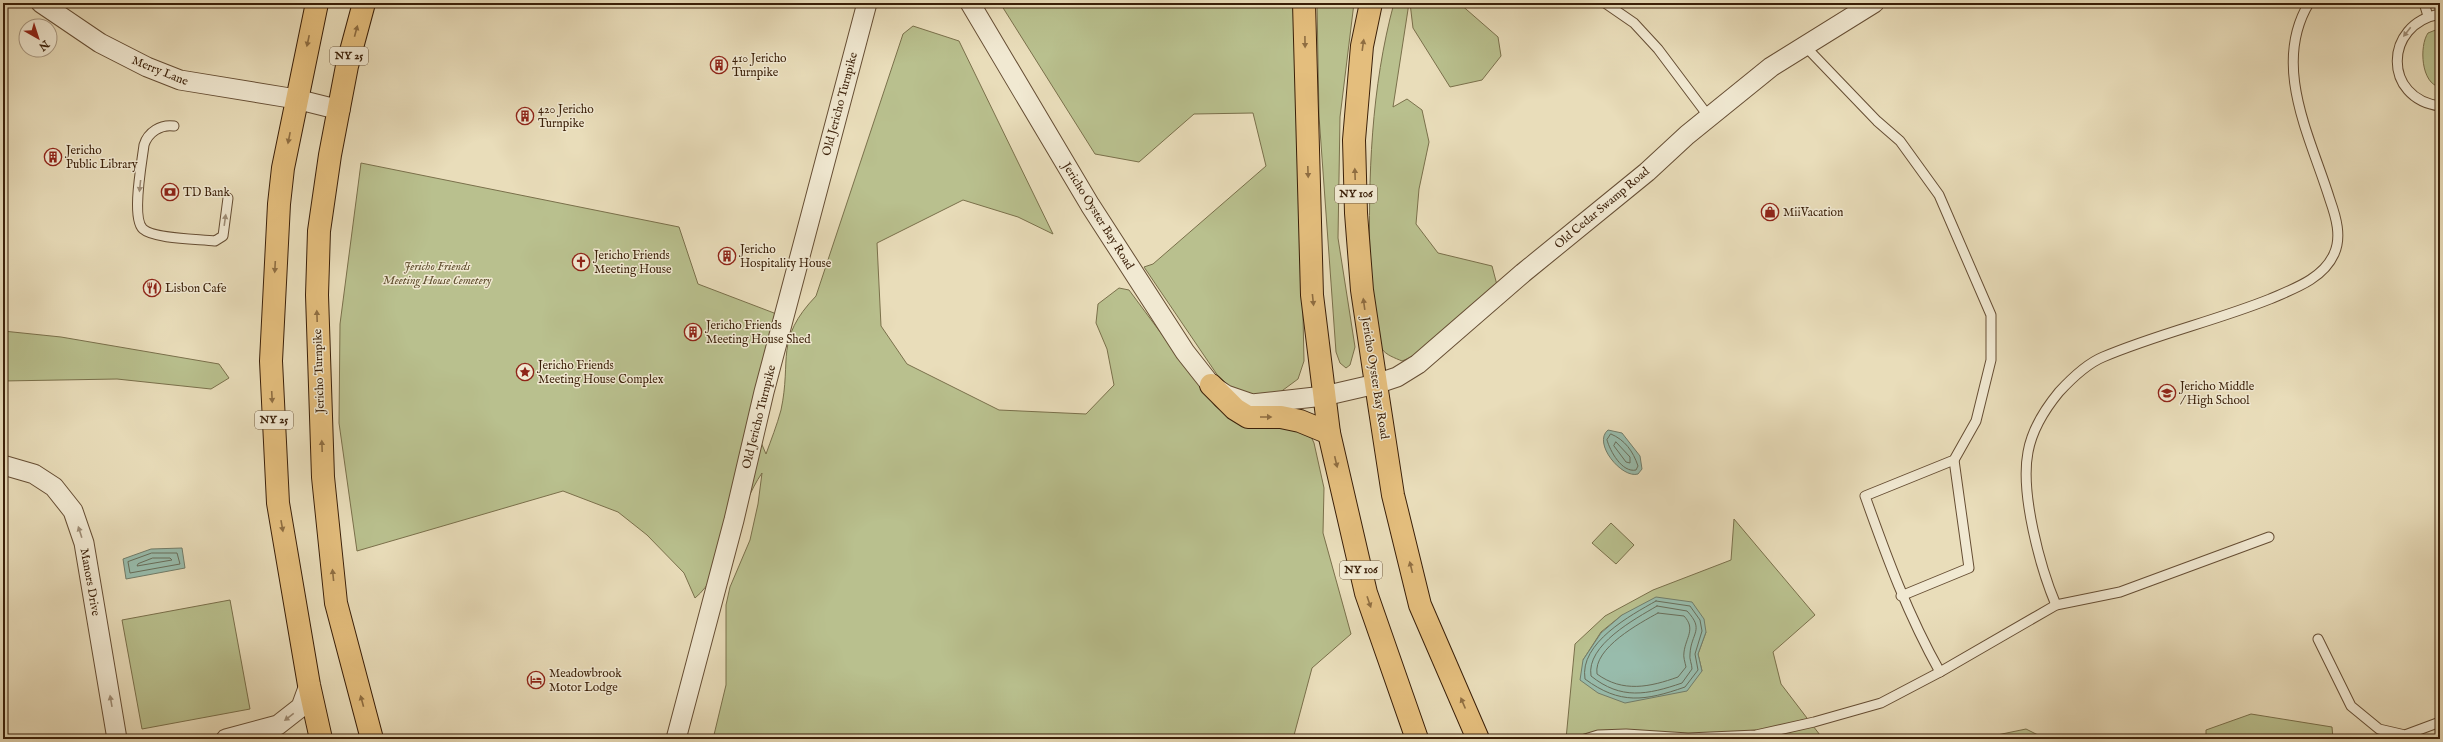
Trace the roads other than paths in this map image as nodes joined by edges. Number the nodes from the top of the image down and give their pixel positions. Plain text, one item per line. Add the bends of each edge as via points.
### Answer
1 (41, 3) edge
2 (317, 3) edge
3 (364, 3) edge
4 (867, 3) edge
5 (970, 3) edge
6 (1304, 3) edge
7 (1371, 3) edge
8 (1605, 3) edge
9 (1874, 3) edge
10 (2309, 3) edge
11 (2424, 3) edge
12 (2440, 14) edge
13 (2428, 16) junction
14 (1804, 46) junction
15 (296, 100) junction
16 (2440, 106) edge
17 (340, 110) junction
18 (1708, 118) junction
19 (174, 126) dead end
20 (228, 198) dead end
21 (1376, 384) junction
22 (1212, 385) junction
23 (1324, 396) junction
24 (1329, 433) junction
25 (1954, 460) junction
26 (3, 465) edge
27 (2269, 537) dead end
28 (1901, 596) junction
29 (2056, 605) junction
30 (2318, 639) dead end
31 (1940, 672) junction
32 (309, 685) junction
33 (2440, 722) edge
34 (118, 739) edge
35 (226, 739) edge
36 (321, 739) edge
37 (372, 739) edge
38 (676, 739) edge
39 (1417, 739) edge
40 (1478, 739) edge
41 (1585, 739) edge

1 - 15 street, Merry Lane via 100,43 147,67 180,80
2 -> 15 main road, NY 25
17 -> 3 main road, Jericho Turnpike / NY 25 via 347,66
4 - 38 street, Old Jericho Turnpike
5 - 22 street, Jericho Oyster Bay Road via 1090,205 1185,352
6 -> 23 main road, NY 106 via 1312,295
21 -> 7 main road, Jericho Oyster Bay Road / NY 106 via 1362,290 1354,140 1362,46
8 - 18 lane via 1639,28 1658,49
9 - 14 street, Old Cedar Swamp Road
10 - 29 lane via 2304,12 2294,50 2294,84 2303,123 2338,224 2335,253 2323,272 2295,288 2255,305 2101,358 2070,379 2044,412 2028,452 2028,497 2040,556
11 - 13 lane
12 - 13 lane
13 -> 16 lane via 2415,23 2405,33 2399,46 2397,61 2399,75 2406,88 2430,105
14 - 18 street, Old Cedar Swamp Road via 1772,67
14 - 25 lane via 1900,141 1939,195 1991,315 1991,360 1976,421
15 - 17 street, Merry Lane
15 -> 32 main road, NY 25 via 278,204 271,361 278,502
37 -> 17 main road, Jericho Turnpike / NY 25 via 336,603 323,477 317,296 319,231 330,155
18 - 21 street, Old Cedar Swamp Road via 1418,364 1398,377
19 -> 20 lane via 166,125 157,129 147,137 144,145 137,216 142,229 154,234 215,241 223,236
21 - 23 street, Old Cedar Swamp Road
40 -> 21 main road, Jericho Oyster Bay Road / NY 106 via 1420,605 1393,496
22 - 23 street, Jericho Oyster Bay Road via 1226,396 1252,404
22 -> 24 main road via 1235,409 1248,418 1281,417 1300,421
23 - 24 main road, NY 106
24 -> 39 main road, NY 106 via 1366,593
25 - 28 lane via 1969,568
25 - 28 lane via 1865,496
34 -> 26 street, Manors Drive via 84,543 73,511 54,486 34,474
27 - 29 lane via 2120,592
28 - 31 lane via 1918,634
29 - 31 lane
30 - 33 lane via 2351,706 2378,730 2405,735
31 - 41 lane via 1881,703 1756,736 1688,738 1626,734 1598,735
32 -> 35 street via 301,707 278,725
32 - 36 main road, NY 25

